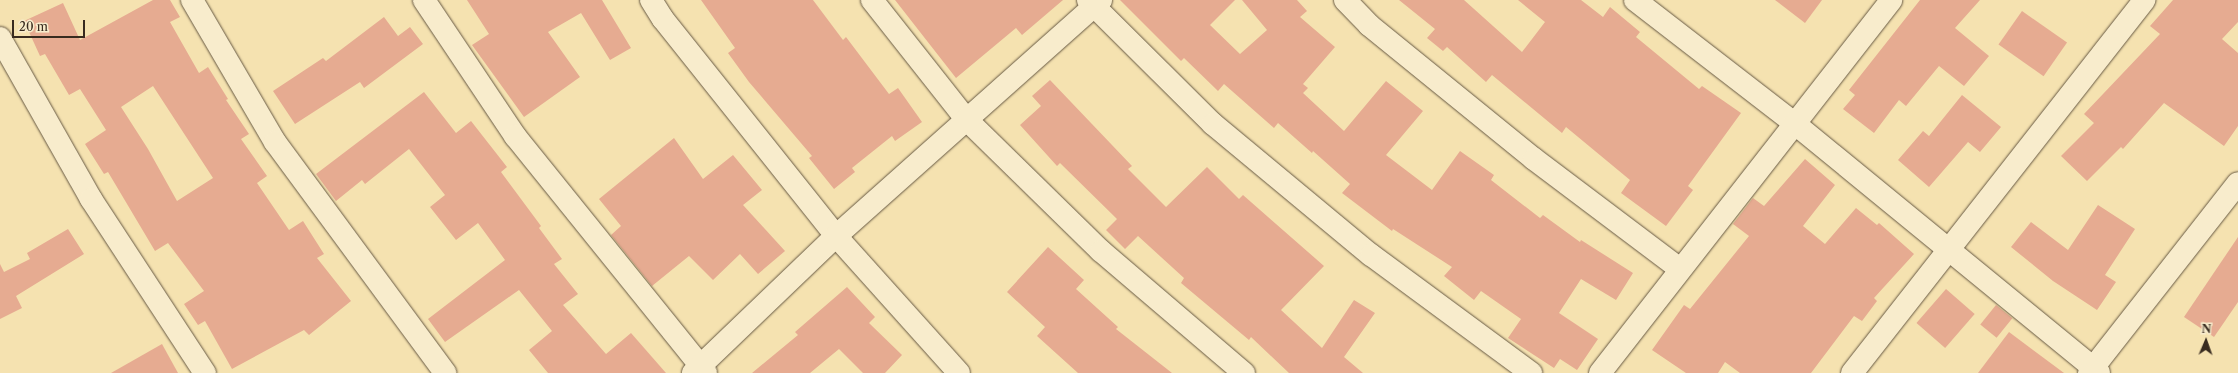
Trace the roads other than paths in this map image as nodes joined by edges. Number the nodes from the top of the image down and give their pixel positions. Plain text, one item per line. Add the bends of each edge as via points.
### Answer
1 (192, 0) edge
2 (424, 0) edge
3 (651, 0) edge
4 (872, 0) edge
5 (1344, 0) edge
6 (1635, 0) edge
7 (1891, 0) edge
8 (2144, 0) edge
9 (1094, 2) edge
10 (0, 38) edge
11 (966, 119) junction
12 (1794, 123) junction
13 (2238, 183) edge
14 (836, 236) junction
15 (1948, 250) junction
16 (1680, 269) junction
17 (699, 371) edge
18 (2093, 371) edge
19 (205, 373) edge
20 (445, 373) edge
21 (959, 373) edge
22 (1244, 373) edge
23 (1531, 373) edge
24 (1600, 373) edge
25 (1852, 373) edge

1 - 20 street via 275,142
2 - 17 street via 515,136
3 - 14 street via 663,19
4 - 11 street
5 - 16 street via 1369,25 1534,159
6 - 12 street
7 - 12 street
8 - 15 street
9 - 11 street
9 - 23 street via 1213,124 1371,255
10 - 19 street via 91,199
11 - 14 street
11 - 22 street via 1101,251
12 - 15 street
12 - 16 street
13 - 18 street
14 - 17 street
14 - 21 street
15 - 18 street
15 - 25 street
16 - 24 street

